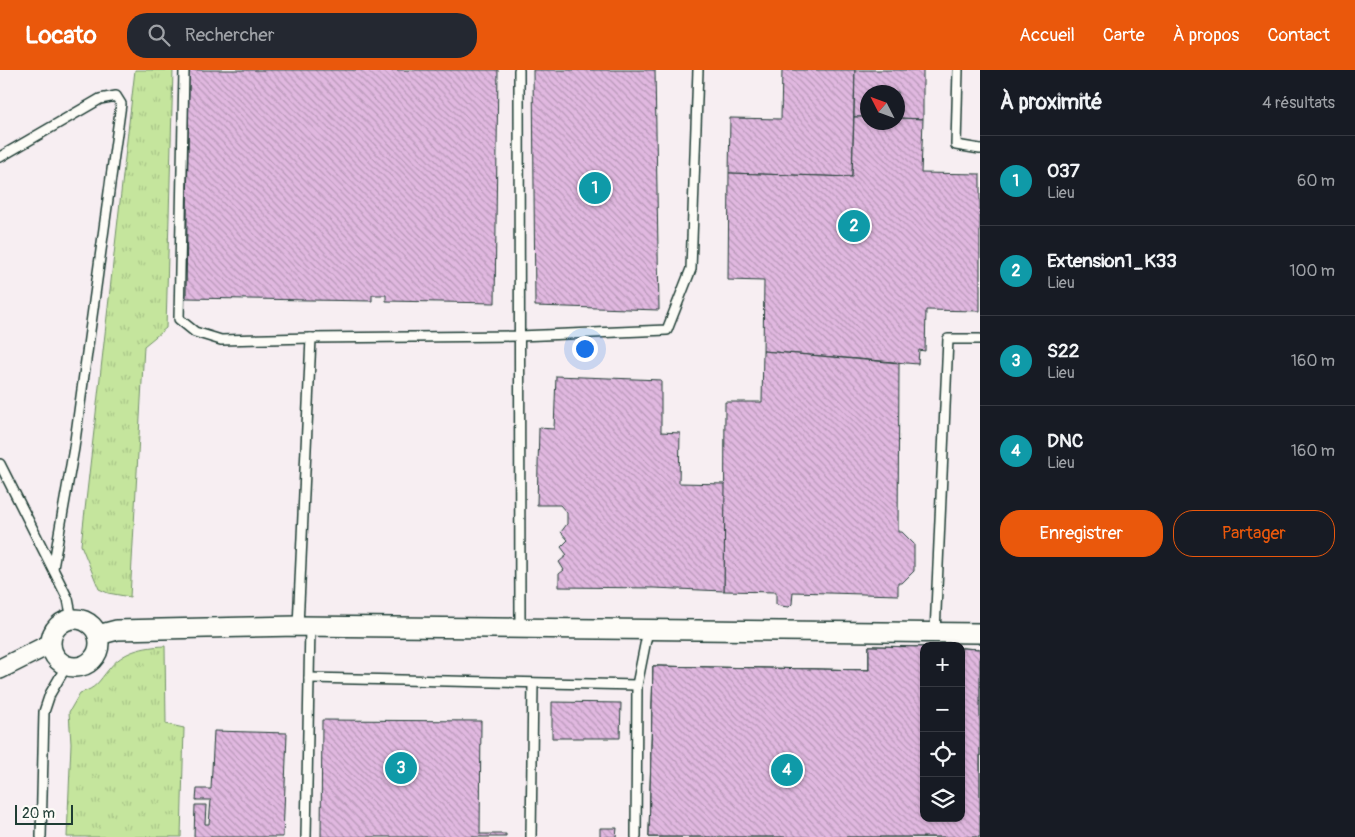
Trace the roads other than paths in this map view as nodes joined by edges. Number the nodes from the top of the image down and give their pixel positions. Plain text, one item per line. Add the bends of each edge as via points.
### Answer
1 (184, 70) edge
2 (519, 70) edge
3 (698, 70) edge
4 (958, 70) edge
5 (980, 149) edge
6 (0, 157) edge
7 (519, 336) junction
8 (311, 338) junction
9 (980, 339) edge
10 (0, 464) edge
11 (53, 568) junction
12 (72, 619) junction
13 (304, 626) junction
14 (520, 629) junction
15 (648, 630) junction
16 (935, 633) junction
17 (980, 633) edge
18 (98, 635) junction
19 (51, 646) junction
20 (67, 665) junction
21 (0, 669) edge
22 (309, 678) junction
23 (533, 683) junction
24 (637, 685) junction
25 (41, 837) edge
26 (306, 837) edge
27 (531, 837) edge
28 (636, 837) edge

1 - 8 lane via 179,319 195,332 222,340
2 - 7 lane
3 - 7 lane via 691,269 667,330
4 - 5 lane via 956,145
6 - 11 lane via 100,99 116,96 121,104 74,448
7 - 8 lane
7 - 14 lane
8 - 13 lane
9 - 16 lane via 948,339
10 - 11 lane
11 - 12 lane via 68,599
12 - 18 street via 89,623
12 - 19 street via 64,620 54,629
13 - 14 street
13 - 18 street via 117,630
13 - 22 lane
14 - 15 street
15 - 16 street
15 - 24 lane
16 - 17 street
18 - 20 street via 95,657 85,665 72,668
19 - 20 street via 60,663
19 - 21 street
20 - 25 lane via 50,694 44,712
22 - 23 lane
22 - 26 lane
23 - 24 lane
23 - 27 lane
24 - 28 lane

